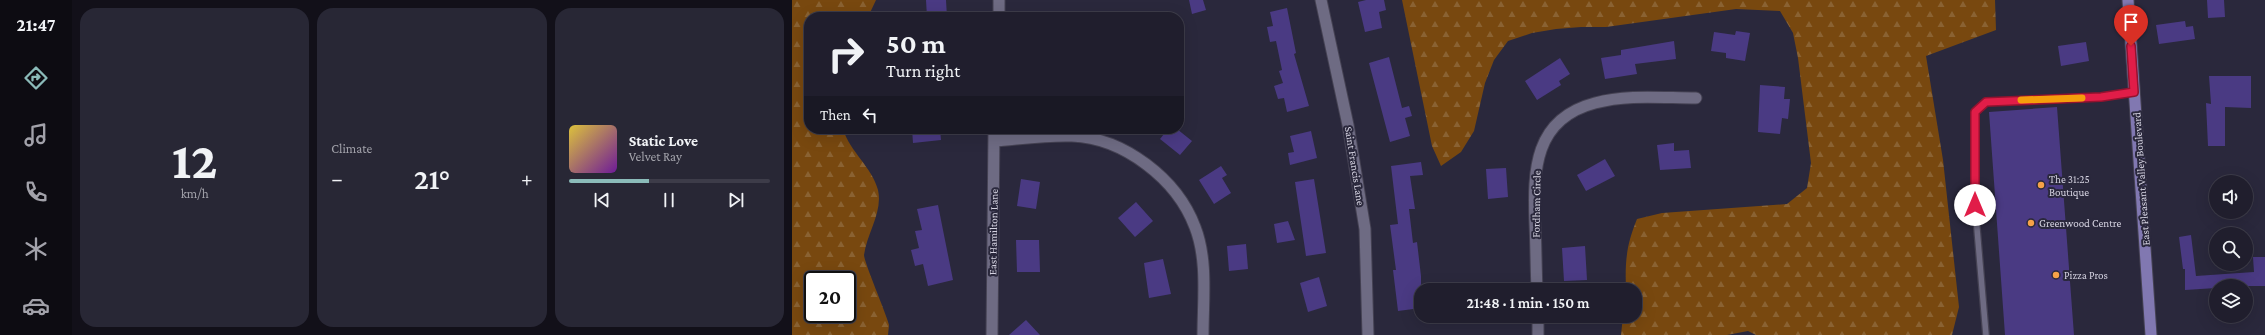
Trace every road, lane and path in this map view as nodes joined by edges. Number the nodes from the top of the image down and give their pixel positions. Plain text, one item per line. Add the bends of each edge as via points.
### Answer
1 (999, 0) edge
2 (1321, 0) edge
3 (2128, 0) edge
4 (999, 12) edge
5 (2134, 92) junction
6 (1696, 98) dead end
7 (994, 134) edge
8 (994, 141) junction
9 (1537, 283) edge
10 (1538, 323) edge
11 (992, 335) edge
12 (1203, 335) edge
13 (1368, 335) edge
14 (1538, 335) edge
15 (1986, 335) edge
16 (2151, 335) edge

1 - 4 street
2 - 13 street, Saint Francis Lane via 1348,125 1365,229
3 - 5 main road, East Pleasant Valley Boulevard
5 - 15 lane via 2101,97 1986,102 1975,112 1975,205
5 - 16 main road, East Pleasant Valley Boulevard
6 - 9 street, Fordham Circle via 1614,99 1574,111 1557,124 1542,144 1535,170
7 - 8 street, East Hamilton Lane
8 - 11 street, East Hamilton Lane
8 - 12 street via 1073,136 1124,150 1152,169 1169,185 1196,227 1204,266
10 - 14 street

